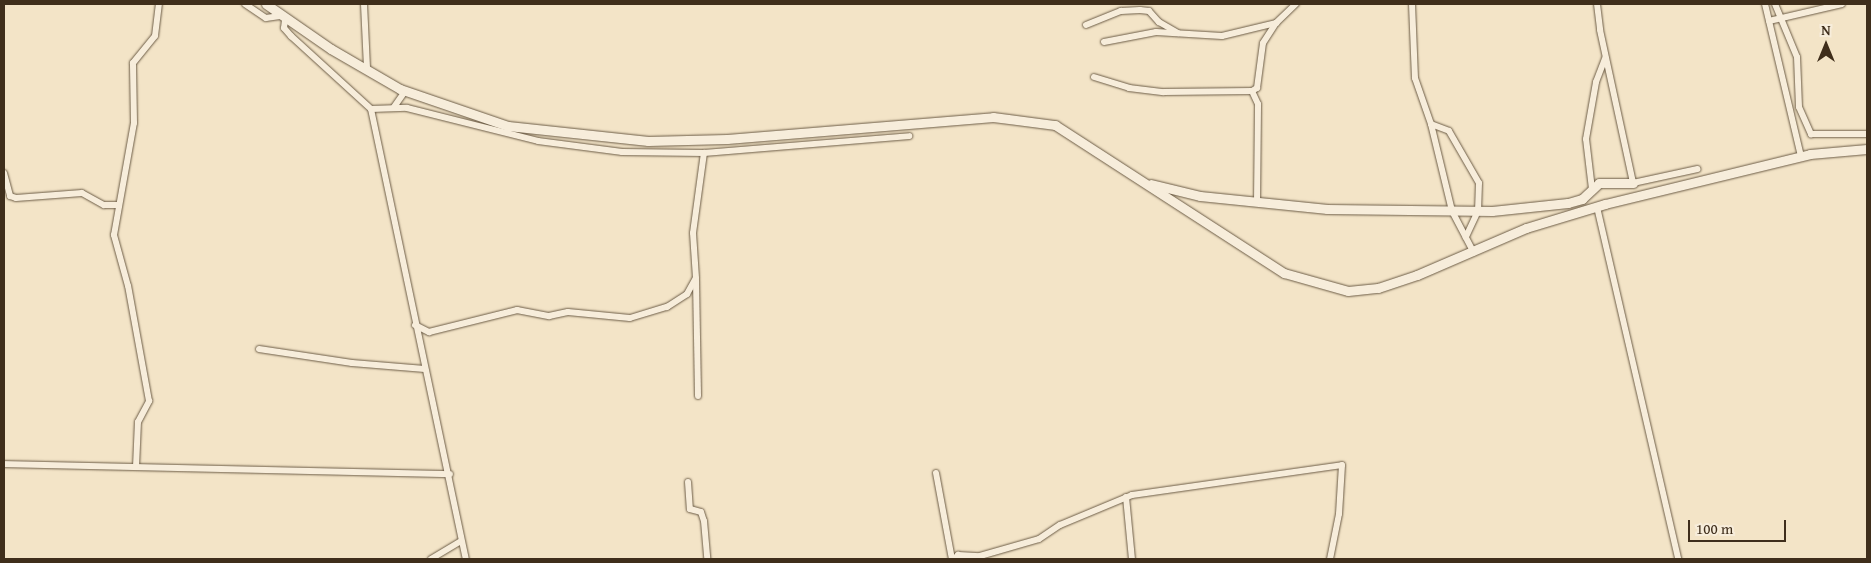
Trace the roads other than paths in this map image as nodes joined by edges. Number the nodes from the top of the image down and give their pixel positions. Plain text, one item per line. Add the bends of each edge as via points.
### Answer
1 (159, 4) edge
2 (245, 4) edge
3 (266, 4) edge
4 (364, 4) edge
5 (1296, 4) edge
6 (1412, 4) edge
7 (1598, 4) edge
8 (1765, 4) edge
9 (1775, 4) edge
10 (1842, 4) edge
11 (1151, 7) edge
12 (1783, 17) junction
13 (283, 18) junction
14 (1769, 21) junction
15 (1276, 22) junction
16 (1086, 25) dead end
17 (1249, 29) junction
18 (1182, 35) junction
19 (1104, 42) dead end
20 (1264, 42) junction
21 (1605, 58) junction
22 (367, 67) junction
23 (1094, 77) dead end
24 (405, 91) junction
25 (1252, 91) junction
26 (394, 107) junction
27 (371, 109) junction
28 (1431, 124) junction
29 (1867, 134) edge
30 (909, 136) dead end
31 (1867, 149) edge
32 (704, 153) junction
33 (1801, 156) junction
34 (1698, 169) dead end
35 (4, 173) edge
36 (1145, 182) junction
37 (1633, 183) junction
38 (1592, 189) junction
39 (1257, 203) junction
40 (119, 205) junction
41 (1597, 207) junction
42 (1452, 211) junction
43 (1478, 211) junction
44 (1466, 237) junction
45 (1474, 253) junction
46 (696, 278) junction
47 (415, 325) junction
48 (259, 349) dead end
49 (425, 369) junction
50 (698, 396) dead end
51 (4, 464) edge
52 (136, 467) junction
53 (936, 473) dead end
54 (450, 474) junction
55 (688, 482) dead end
56 (1126, 497) junction
57 (461, 541) junction
58 (431, 559) edge
59 (466, 559) edge
60 (707, 559) edge
61 (953, 559) edge
62 (1132, 559) edge
63 (1330, 559) edge
64 (1678, 559) edge

1 - 40 street via 155,36 133,63 134,123
2 - 13 street via 266,18
3 - 13 street
4 - 22 street
5 - 15 street
6 - 28 street via 1415,78
7 - 21 street
8 - 14 street
9 - 12 street
10 - 12 street
11 - 16 street via 1121,12
11 - 18 street via 1159,22
12 - 14 street
12 - 29 street via 1797,57 1802,118 1811,134
13 - 22 street
13 - 27 street via 284,28 291,36
14 - 33 street
15 - 17 street
15 - 20 street
17 - 18 street via 1222,36
17 - 20 street
18 - 19 street via 1156,32
20 - 25 street via 1257,88
21 - 37 street
21 - 38 street via 1596,82 1586,139
22 - 24 street
23 - 25 street via 1129,88 1164,92
24 - 26 street
24 - 36 street via 508,126 648,141 727,139 959,118 1027,118 1071,133
25 - 39 street via 1258,104
26 - 27 street
26 - 32 street via 538,141 622,152
27 - 47 street
28 - 42 street
28 - 43 street via 1449,131 1480,184
30 - 32 street
31 - 33 street via 1842,149
32 - 46 street via 693,233
33 - 41 street
34 - 37 street
35 - 40 street via 10,196 16,198 82,193 104,205
36 - 39 street via 1200,196
36 - 45 street via 1256,256 1316,285 1364,291
37 - 38 street via 1599,183
38 - 43 street via 1582,199 1568,203
39 - 42 street
40 - 52 street via 114,235 116,252 128,286 149,401 138,422
41 - 45 street via 1526,228
41 - 64 street
42 - 43 street
42 - 44 street
43 - 44 street
44 - 45 street
46 - 47 street via 687,294 667,308 630,318 568,312 549,316 517,310 429,332
46 - 50 street
47 - 49 street
48 - 49 street via 368,365
49 - 54 street
51 - 52 street
52 - 54 street
53 - 61 street
54 - 57 street
55 - 60 street via 690,509 701,512 704,521
56 - 61 street via 1060,525 1039,539 980,556 958,555
56 - 62 street
56 - 63 street via 1342,465 1339,514
57 - 58 street
57 - 59 street

